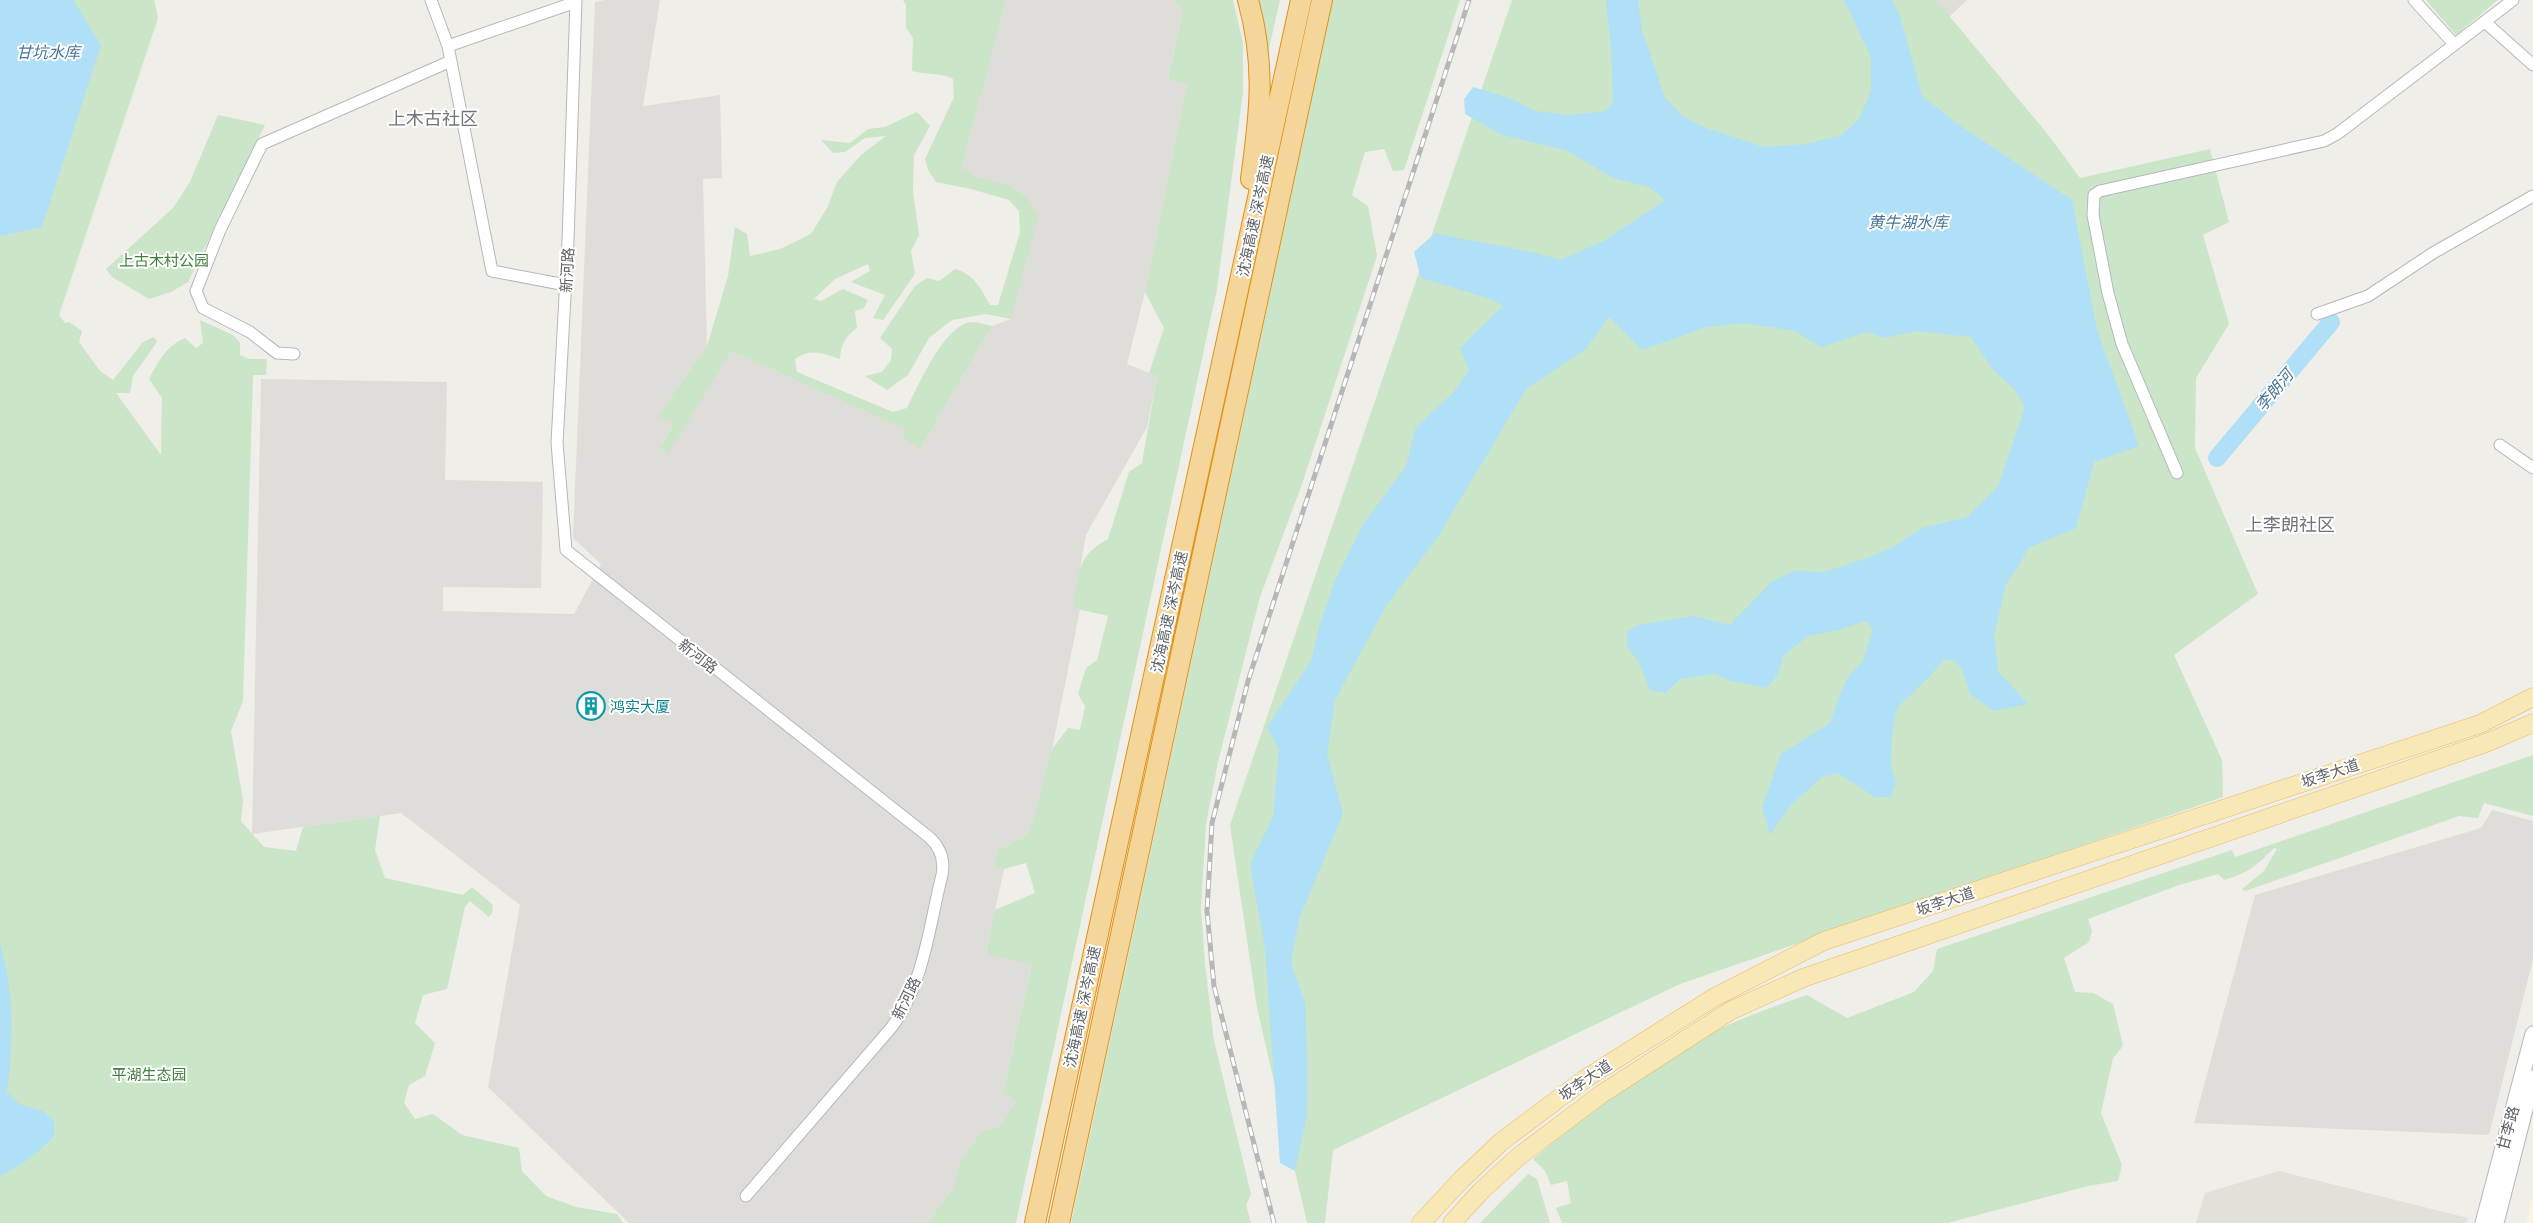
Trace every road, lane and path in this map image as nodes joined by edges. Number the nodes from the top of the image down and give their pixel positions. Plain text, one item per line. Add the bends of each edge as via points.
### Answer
1 (431, 0) edge
2 (1248, 0) edge
3 (1301, 0) edge
4 (1322, 0) edge
5 (2414, 0) edge
6 (2513, 0) edge
7 (576, 1) edge
8 (2486, 22) junction
9 (2454, 44) junction
10 (448, 46) junction
11 (451, 61) junction
12 (2533, 64) edge
13 (2533, 196) edge
14 (566, 285) junction
15 (2317, 314) dead end
16 (294, 354) dead end
17 (1209, 424) junction
18 (2500, 445) dead end
19 (2533, 468) edge
20 (2177, 473) dead end
21 (2533, 697) edge
22 (2533, 723) edge
23 (2533, 1034) edge
24 (2533, 1078) edge
25 (746, 1196) dead end
26 (1035, 1223) edge
27 (1059, 1223) edge
28 (1422, 1223) edge
29 (1452, 1223) edge
30 (2484, 1223) edge
31 (2496, 1223) edge

1 - 10 street
2 - 17 highway via 1260,54 1257,132
3 - 17 highway, 沈海高速 深岑高速
4 - 27 highway, 沈海高速 深岑高速
5 - 9 street
6 - 8 street
7 - 10 street
7 - 14 street, 新河路
8 - 9 street
8 - 12 street
9 - 20 street via 2324,141 2100,191 2094,195 2093,215 2122,344
10 - 11 street
11 - 14 street via 492,271
11 - 16 street via 262,144 220,230 196,291 203,308 250,332 277,353
13 - 15 street via 2433,253 2368,296
14 - 25 street, 新河路 via 557,443 566,550 929,837 943,860 920,969 906,1006 891,1028
17 - 26 highway, 沈海高速 深岑高速
18 - 19 street
21 - 28 main road, 坂李大道 via 2480,724 1824,941 1713,998 1585,1079 1502,1141
22 - 29 main road, 坂李大道 via 2486,743 1803,978 1730,1011 1557,1126 1506,1168
23 - 30 main road, 甘李路
24 - 31 main road, 甘李路

